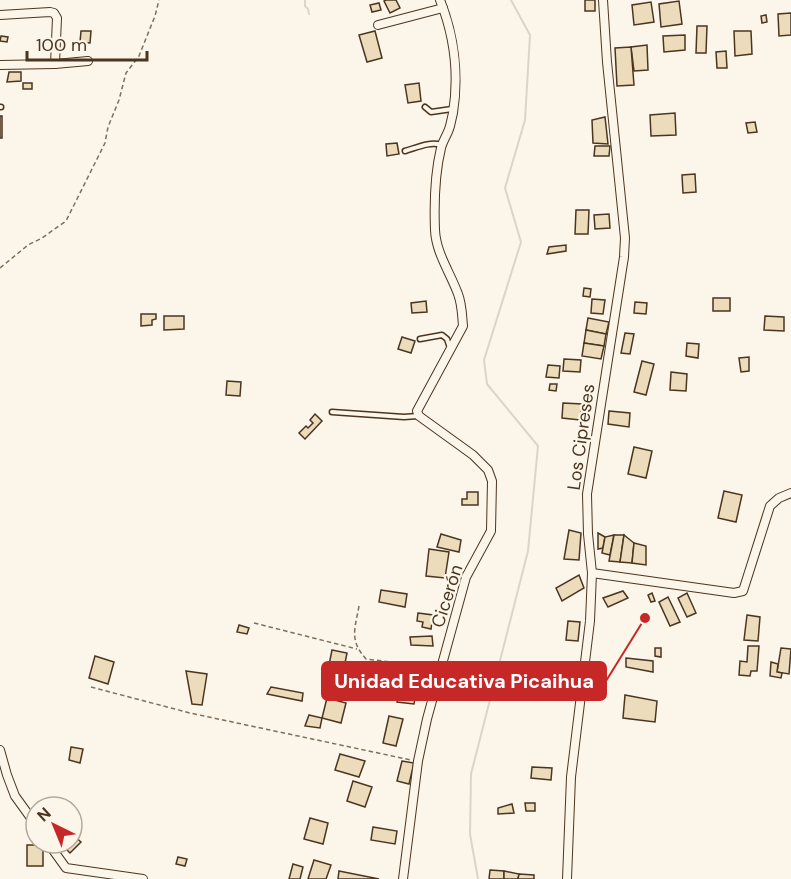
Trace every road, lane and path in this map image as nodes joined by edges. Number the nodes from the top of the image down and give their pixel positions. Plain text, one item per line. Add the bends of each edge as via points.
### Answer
1 (159, 0) edge
2 (440, 0) edge
3 (603, 0) edge
4 (443, 8) junction
5 (0, 15) edge
6 (378, 26) dead end
7 (88, 61) dead end
8 (55, 64) junction
9 (0, 65) edge
10 (425, 107) dead end
11 (453, 110) junction
12 (442, 146) junction
13 (405, 151) dead end
14 (0, 268) edge
15 (420, 339) dead end
16 (450, 349) junction
17 (332, 412) dead end
18 (419, 416) junction
19 (791, 493) edge
20 (592, 573) junction
21 (359, 606) dead end
22 (254, 623) dead end
23 (358, 650) junction
24 (441, 668) junction
25 (91, 687) dead end
26 (0, 750) edge
27 (418, 762) junction
28 (24, 808) edge
29 (57, 855) edge
30 (143, 879) edge
31 (403, 879) edge
32 (567, 879) edge

1 - 14 path via 139,56 126,73 105,143 66,221
2 - 4 street
3 - 20 street, Los Cipreses via 625,238 587,494
4 - 6 street
4 - 11 street via 454,63
5 - 8 street via 54,13
7 - 8 street
8 - 9 street
10 - 11 lane via 431,112
11 - 12 street
12 - 13 lane via 430,144
12 - 16 street via 436,172 435,230 438,248 459,296 463,326
15 - 16 lane via 442,335
16 - 18 street via 417,411
17 - 18 lane
18 - 24 street, Cicerón via 473,455 488,470 492,481 491,531 465,577
19 - 20 street via 770,506 743,591
20 - 32 street, Los Cipreses via 571,777
21 - 23 path via 354,634
22 - 23 path
23 - 24 path via 366,659
24 - 27 street, Cicerón
25 - 27 path via 190,713
26 - 28 street via 15,796
27 - 31 street, Cicerón
29 - 30 street via 66,868

